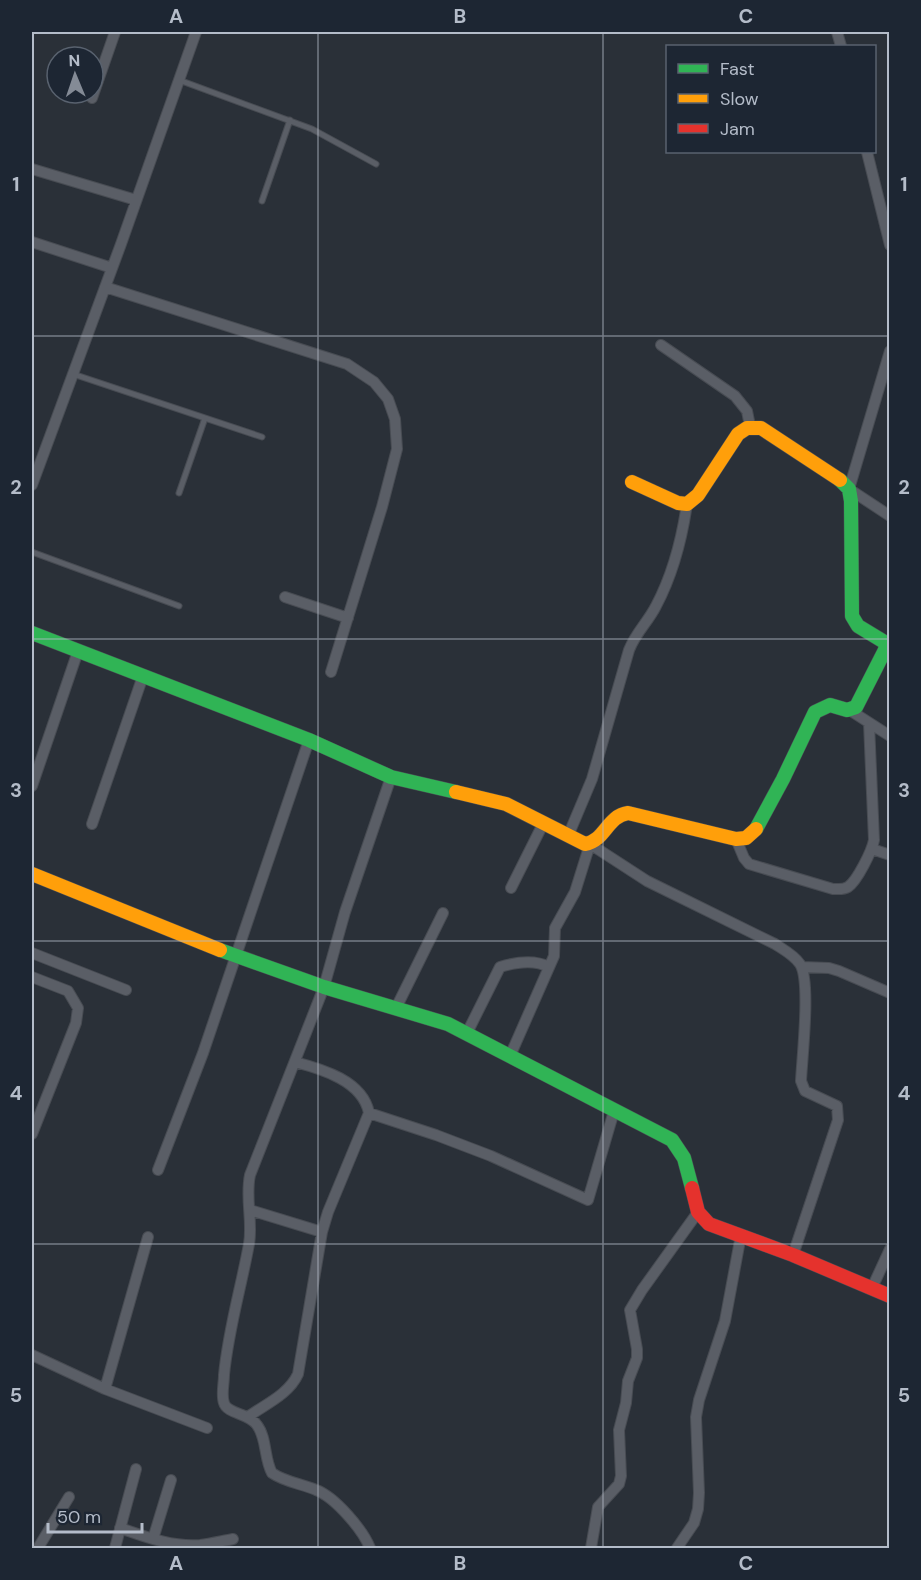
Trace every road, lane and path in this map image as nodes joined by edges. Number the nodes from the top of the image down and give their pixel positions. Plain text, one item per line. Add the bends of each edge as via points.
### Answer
1 (116, 32) edge
2 (195, 32) edge
3 (105, 62) edge
4 (179, 80) junction
5 (290, 120) junction
6 (867, 153) edge
7 (376, 164) dead end
8 (32, 169) edge
9 (136, 200) junction
10 (262, 201) dead end
11 (32, 242) edge
12 (890, 245) edge
13 (112, 268) junction
14 (105, 287) junction
15 (661, 345) dead end
16 (890, 351) edge
17 (73, 374) junction
18 (205, 418) junction
19 (750, 426) junction
20 (262, 437) dead end
21 (632, 482) dead end
22 (32, 485) edge
23 (849, 489) junction
24 (179, 493) dead end
25 (687, 504) junction
26 (890, 516) edge
27 (32, 552) edge
28 (285, 597) dead end
29 (179, 606) dead end
30 (348, 618) junction
31 (32, 633) edge
32 (888, 640) edge
33 (78, 651) junction
34 (331, 672) dead end
35 (143, 676) junction
36 (851, 711) junction
37 (869, 723) junction
38 (890, 736) edge
39 (309, 740) junction
40 (391, 777) junction
41 (32, 786) edge
42 (544, 822) junction
43 (92, 824) dead end
44 (568, 836) junction
45 (736, 839) junction
46 (591, 844) junction
47 (872, 849) junction
48 (890, 855) edge
49 (32, 874) edge
50 (511, 888) dead end
51 (443, 913) dead end
52 (32, 953) edge
53 (235, 956) junction
54 (549, 967) junction
55 (802, 967) junction
56 (32, 977) edge
57 (324, 987) junction
58 (126, 990) dead end
59 (890, 993) edge
60 (396, 1008) junction
61 (467, 1033) junction
62 (510, 1056) junction
63 (295, 1062) junction
64 (614, 1111) junction
65 (369, 1113) junction
66 (32, 1134) edge
67 (158, 1170) dead end
68 (250, 1210) junction
69 (698, 1212) junction
70 (322, 1232) junction
71 (741, 1235) junction
72 (148, 1237) dead end
73 (890, 1249) edge
74 (793, 1255) junction
75 (872, 1288) junction
76 (890, 1296) edge
77 (32, 1355) edge
78 (105, 1389) junction
79 (249, 1416) junction
80 (207, 1428) dead end
81 (136, 1469) dead end
82 (171, 1480) dead end
83 (69, 1497) dead end
84 (120, 1528) junction
85 (153, 1539) junction
86 (233, 1539) dead end
87 (38, 1548) edge
88 (115, 1548) edge
89 (370, 1548) edge
90 (591, 1548) edge
91 (677, 1548) edge

1 - 3 street
2 - 4 street
4 - 5 lane
4 - 9 street
5 - 7 lane
5 - 10 lane
6 - 12 street
8 - 9 street
9 - 13 street
11 - 13 street
13 - 14 street
14 - 17 street
14 - 30 street via 347,364 374,381 388,399 395,418 397,449
15 - 19 street via 735,396 744,406
16 - 23 street
17 - 18 lane
17 - 22 street
18 - 20 lane
18 - 24 lane
19 - 23 street via 761,428
19 - 25 street via 735,436 698,495
21 - 25 street
23 - 26 street
23 - 32 street via 852,616 858,627
25 - 44 street via 684,527 665,586 628,650 592,779
27 - 29 lane
28 - 30 street
30 - 34 street
31 - 33 street
32 - 36 street
33 - 35 street
33 - 41 street
35 - 39 street
35 - 43 street
36 - 37 street
36 - 45 street via 830,705 815,712 756,829 747,838
37 - 38 street
37 - 47 street
39 - 40 street
39 - 53 street
40 - 42 street via 506,804
40 - 57 street
42 - 44 street
42 - 50 street
44 - 46 street
45 - 46 street via 620,813
45 - 47 street via 749,864 833,889 850,886
46 - 54 street via 575,892 555,928 554,956
46 - 55 street via 647,881 775,944 795,957
47 - 48 street
49 - 53 street
51 - 60 street
52 - 58 street
53 - 57 street
53 - 67 street
54 - 61 street via 524,962 500,967
54 - 62 street
55 - 59 street via 839,971
55 - 74 street via 805,985 801,1081 806,1091 837,1106 838,1120
56 - 66 street via 68,991 78,1008 76,1023
57 - 60 street
57 - 63 street
60 - 61 street
61 - 62 street
62 - 64 street
63 - 65 street via 323,1069 339,1079 362,1096
63 - 68 street via 250,1175
64 - 65 street via 588,1200 469,1147
64 - 69 street via 672,1140 679,1148
65 - 70 street
68 - 70 street
68 - 79 street via 249,1242 227,1350 223,1395 226,1407
69 - 71 street via 709,1224
69 - 90 street via 630,1310 637,1358 628,1381 619,1430 621,1476 619,1484 598,1507
70 - 79 street via 298,1374 286,1391
71 - 74 street
71 - 91 street via 725,1321 696,1417 698,1509 694,1523
72 - 78 street
73 - 75 street
74 - 75 street
75 - 76 street
77 - 78 street
78 - 80 street
79 - 89 street via 259,1428 272,1473 331,1498
81 - 84 street
82 - 85 street
83 - 87 street
84 - 85 street
84 - 88 street
85 - 86 street via 200,1545

